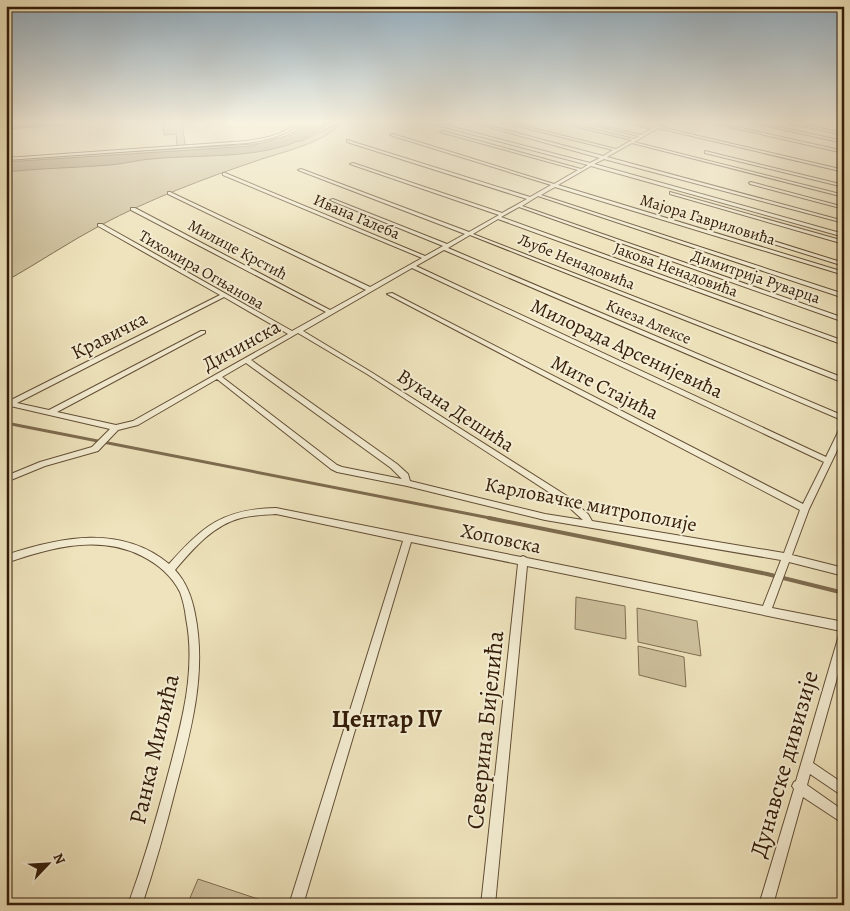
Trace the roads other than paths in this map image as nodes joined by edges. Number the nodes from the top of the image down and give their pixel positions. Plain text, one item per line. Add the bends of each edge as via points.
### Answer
1 (352, 164) dead end
2 (420, 164) edge
3 (487, 164) edge
4 (557, 164) edge
5 (592, 164) joint
6 (629, 164) edge
7 (719, 164) edge
8 (753, 164) edge
9 (811, 164) edge
10 (300, 170) dead end
11 (581, 170) junction
12 (844, 171) edge
13 (224, 174) dead end
14 (751, 183) dead end
15 (556, 184) junction
16 (844, 186) edge
17 (169, 193) dead end
18 (671, 193) dead end
19 (538, 195) junction
20 (844, 196) edge
21 (531, 198) junction
22 (332, 200) dead end
23 (519, 206) junction
24 (844, 208) edge
25 (133, 209) dead end
26 (502, 216) junction
27 (844, 222) edge
28 (714, 224) dead end
29 (100, 225) dead end
30 (470, 234) junction
31 (844, 236) edge
32 (844, 243) edge
33 (445, 247) junction
34 (425, 258) junction
35 (844, 265) edge
36 (412, 266) junction
37 (844, 274) edge
38 (371, 290) junction
39 (390, 294) dead end
40 (224, 295) junction
41 (844, 296) edge
42 (331, 313) junction
43 (844, 320) edge
44 (299, 331) junction
45 (203, 332) dead end
46 (293, 334) junction
47 (844, 343) edge
48 (247, 360) junction
49 (218, 377) junction
50 (844, 381) edge
51 (8, 404) edge
52 (50, 413) junction
53 (844, 419) edge
54 (116, 428) junction
55 (844, 428) edge
56 (840, 444) edge
57 (828, 461) junction
58 (6, 479) edge
59 (407, 483) junction
60 (804, 509) junction
61 (589, 524) junction
62 (408, 537) junction
63 (785, 557) junction
64 (6, 559) edge
65 (523, 560) junction
66 (170, 569) junction
67 (844, 572) edge
68 (767, 606) junction
69 (844, 627) edge
70 (844, 635) edge
71 (806, 765) junction
72 (798, 786) junction
73 (844, 791) edge
74 (844, 818) edge
75 (135, 905) edge
76 (296, 905) edge
77 (488, 905) edge
78 (766, 905) edge

1 - 26 street, Јакова Ненадовића
2 - 21 street
3 - 15 street, Мајора Гавриловића
4 - 11 street
5 - 11 street, Дичинска
5 - 31 street
6 - 27 street
7 - 20 street
8 - 16 street
9 - 12 street
10 - 30 street, Љубе Ненадовића
11 - 15 street, Дичинска
13 - 34 street, Ивана Галеба
14 - 24 street
15 - 19 street, Дичинска
15 - 37 street, Мајора Гавриловића
17 - 38 street
18 - 32 street
19 - 21 street, Дичинска
19 - 41 street
21 - 23 street, Дичинска
22 - 33 street
23 - 26 street, Дичинска
23 - 43 street, Димитрија Руварца
25 - 42 street, Милице Крстић
26 - 30 street, Дичинска
26 - 47 street, Јакова Ненадовића
28 - 35 street
29 - 40 street, Тихомира Огњанова
30 - 33 street, Дичинска
30 - 50 street, Љубе Ненадовића
33 - 34 street, Дичинска
33 - 53 street, Кнеза Алексе
34 - 36 street, Дичинска
36 - 38 street, Дичинска
36 - 57 street, Милорада Арсенијевића
38 - 42 street, Дичинска
39 - 60 street, Мите Стајића
40 - 46 street, Тихомира Огњанова
40 - 51 street, Кравичка
42 - 44 street, Дичинска
44 - 46 street, Дичинска
44 - 61 street, Вукана Дешића via 369,372 564,498 585,516
45 - 52 street
46 - 48 street, Дичинска
48 - 49 street, Дичинска
48 - 59 street via 394,466 405,476
49 - 54 street, Дичинска via 126,427
49 - 59 street, Карловачке митрополије via 334,467
51 - 52 street
52 - 54 street
54 - 58 street via 100,446
55 - 56 street
56 - 57 street
57 - 60 street
59 - 61 street, Карловачке митрополије via 544,517
60 - 63 street
61 - 63 street, Карловачке митрополије
62 - 65 street, Хоповска
62 - 66 street, Хоповска via 276,511 246,513 230,517 208,529
62 - 76 street
63 - 67 street, Карловачке митрополије
63 - 68 street
64 - 66 street, Ранка Миљића via 54,543 96,540 129,547
65 - 68 street, Хоповска
65 - 77 street, Северина Бијелића
66 - 75 street, Ранка Миљића via 184,590 194,628 194,670 188,720
68 - 69 street, Хоповска
70 - 71 street, Дунавске дивизије
71 - 72 street, Дунавске дивизије
71 - 73 street
72 - 74 street
72 - 78 street, Дунавске дивизије

